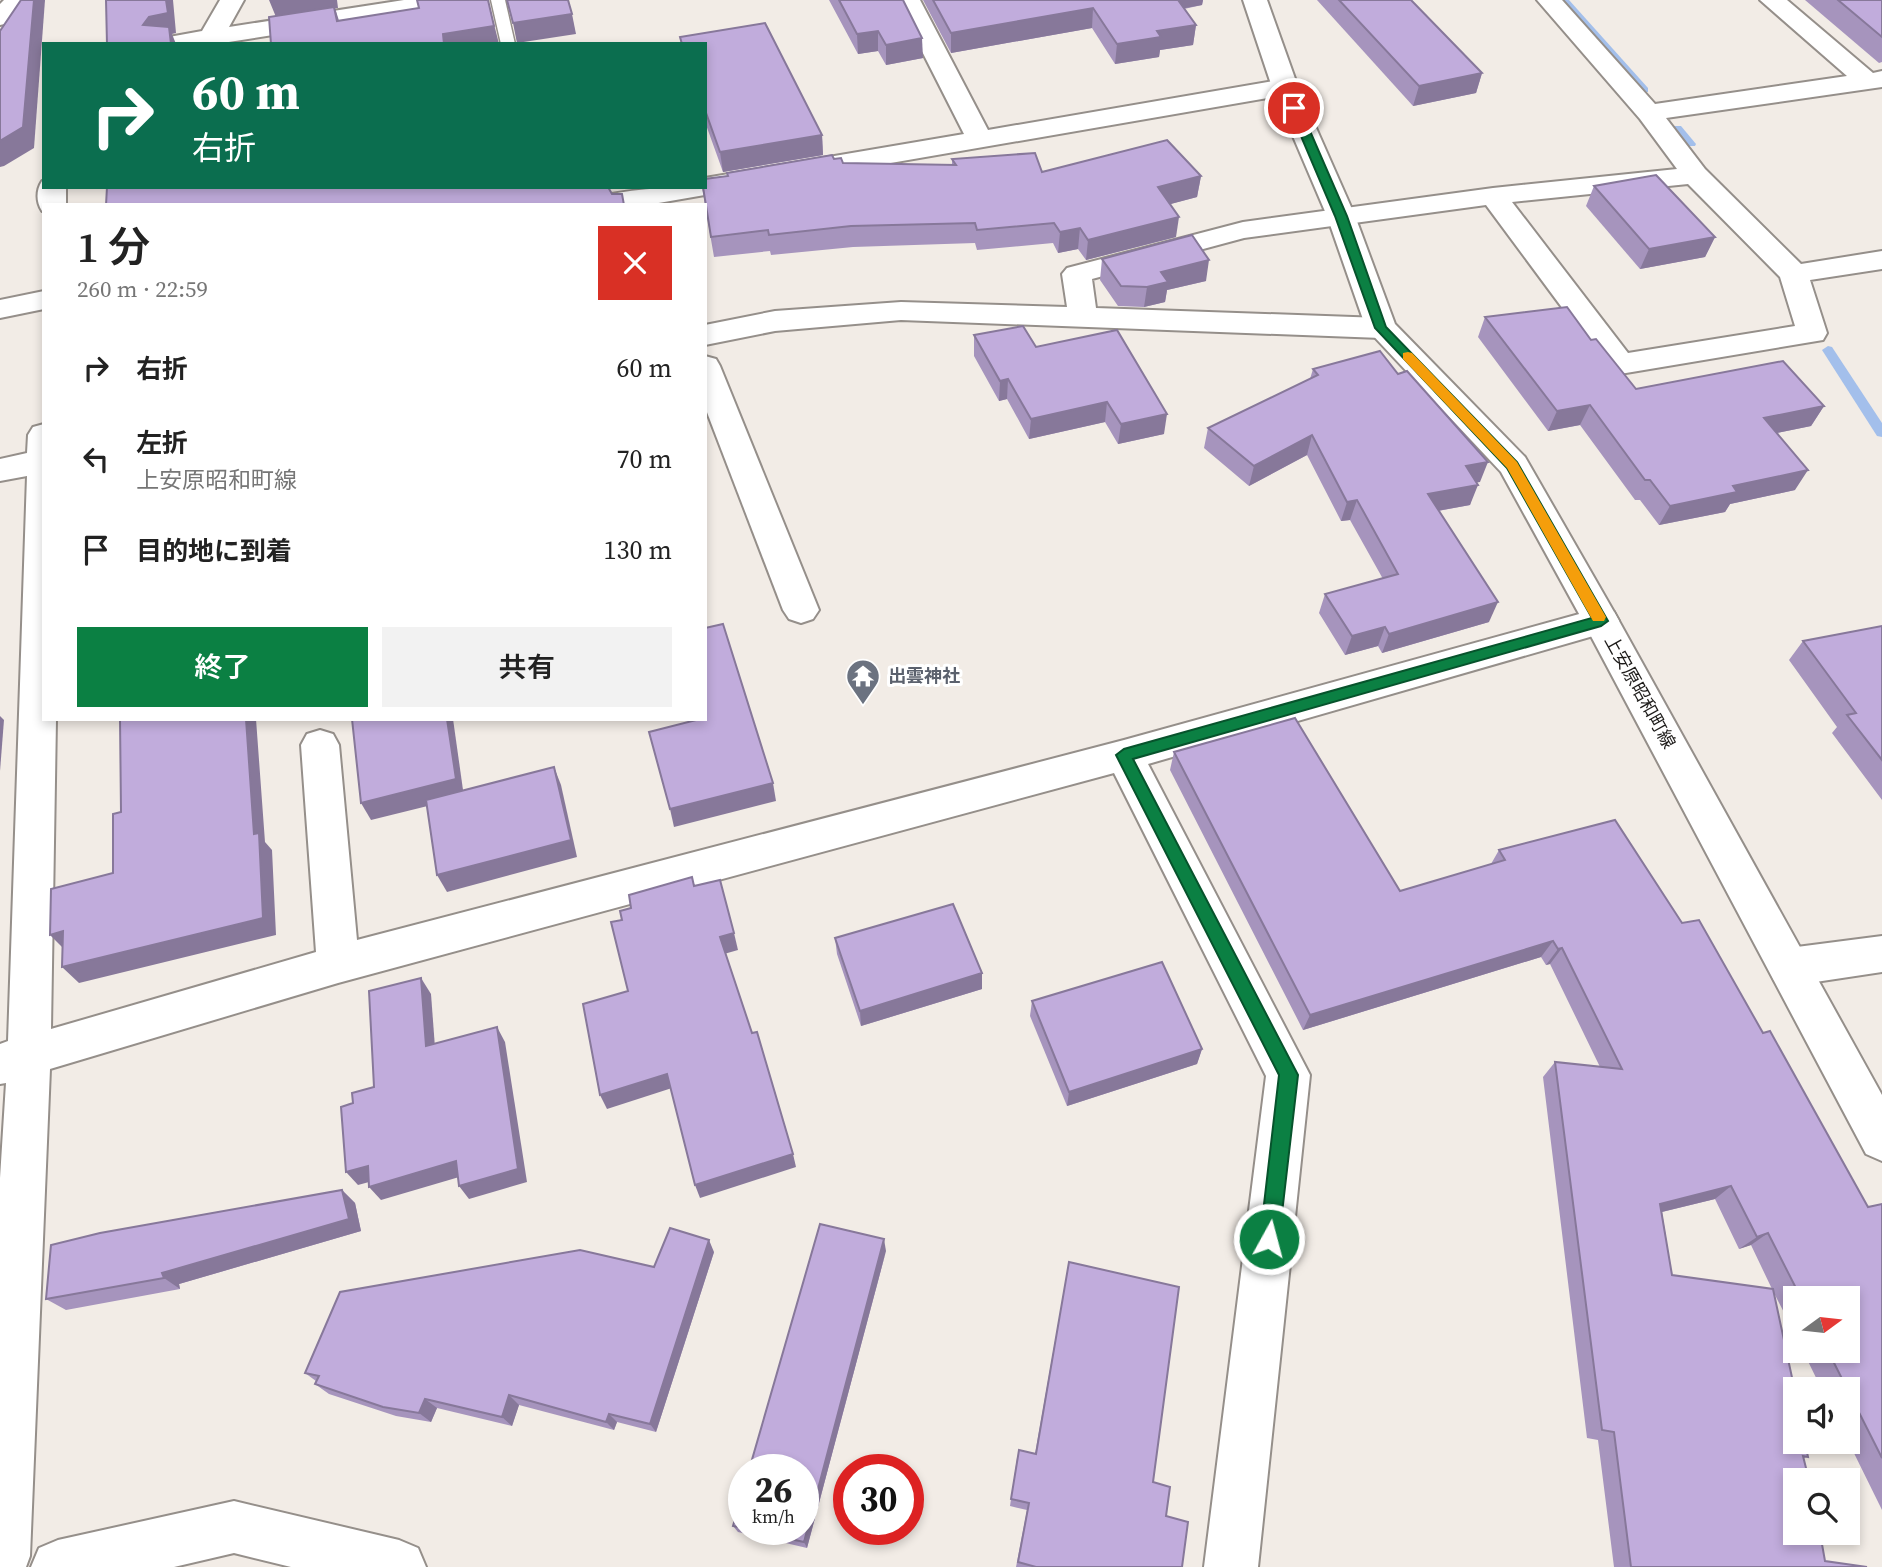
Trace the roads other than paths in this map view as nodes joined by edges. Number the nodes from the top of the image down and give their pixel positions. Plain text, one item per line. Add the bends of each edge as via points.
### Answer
1 (18, 0) edge
2 (232, 0) edge
3 (450, 0) edge
4 (498, 0) edge
5 (908, 0) edge
6 (1255, 0) edge
7 (1549, 0) edge
8 (1772, 0) edge
9 (0, 18) edge
10 (212, 36) junction
11 (178, 42) edge
12 (508, 42) edge
13 (1875, 80) edge
14 (1285, 87) junction
15 (1649, 113) junction
16 (980, 139) junction
17 (1695, 175) junction
18 (707, 186) edge
19 (694, 189) edge
20 (1493, 196) junction
21 (637, 202) edge
22 (1341, 216) junction
23 (1882, 260) edge
24 (1794, 274) junction
25 (42, 300) edge
26 (0, 309) edge
27 (1083, 319) junction
28 (1381, 328) junction
29 (707, 335) edge
30 (707, 371) edge
31 (42, 452) edge
32 (0, 470) edge
33 (42, 474) edge
34 (801, 610) dead end
35 (1601, 621) junction
36 (320, 745) dead end
37 (1124, 755) junction
38 (1882, 954) edge
39 (338, 964) junction
40 (1789, 967) junction
41 (15, 1061) edge
42 (1882, 1139) edge
43 (2, 1555) edge
44 (57, 1567) edge
45 (399, 1567) edge
46 (1231, 1567) edge

1 - 9 street
2 - 10 street
3 - 10 street
4 - 12 lane
5 - 16 street
6 - 14 street, 上安原昭和町線
7 - 15 street
8 - 13 street
10 - 11 street
13 - 15 street
14 - 16 street
14 - 22 street, 上安原昭和町線
15 - 17 street
16 - 18 street
17 - 20 street
17 - 24 street
19 - 21 street
20 - 22 street
20 - 24 street via 1620,364 1812,333
22 - 27 street via 1243,230 1077,274
22 - 28 street, 上安原昭和町線
23 - 24 street
25 - 26 street
27 - 28 street
27 - 29 street via 901,311 775,321
28 - 35 street, 上安原昭和町線 via 1513,465
30 - 34 street
31 - 32 street
33 - 41 street
35 - 37 street
35 - 40 street, 上安原昭和町線
36 - 39 street
37 - 39 street
37 - 46 street via 1289,1075
38 - 40 street
39 - 41 street
40 - 42 street, 上安原昭和町線
41 - 43 street
43 - 44 street
44 - 45 street via 234,1527

